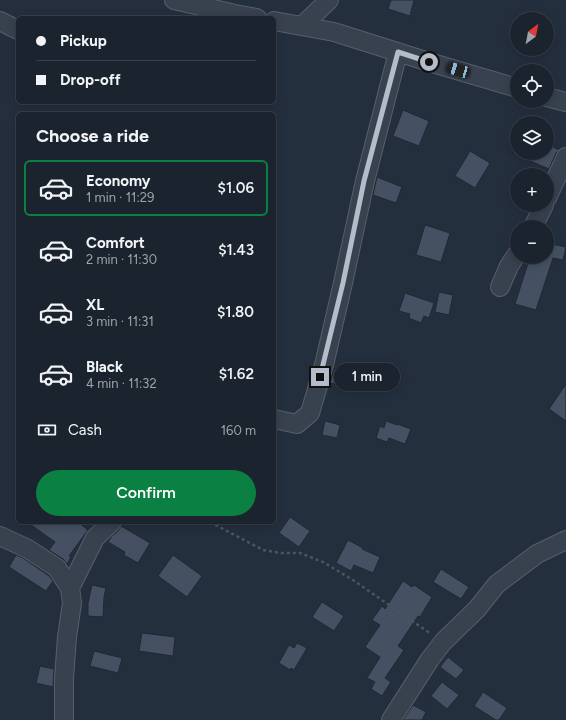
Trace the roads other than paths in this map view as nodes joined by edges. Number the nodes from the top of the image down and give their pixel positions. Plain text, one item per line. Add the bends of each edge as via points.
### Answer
1 (174, 0) edge
2 (329, 0) edge
3 (246, 16) edge
4 (0, 21) edge
5 (276, 21) edge
6 (302, 26) junction
7 (16, 29) edge
8 (398, 52) junction
9 (510, 86) edge
10 (554, 98) edge
11 (566, 102) edge
12 (566, 157) edge
13 (554, 183) edge
14 (511, 264) edge
15 (500, 287) dead end
16 (276, 419) edge
17 (110, 524) edge
18 (0, 536) edge
19 (566, 540) edge
20 (70, 588) junction
21 (64, 720) edge
22 (391, 720) edge

1 - 3 street
2 - 6 street
4 - 7 street
5 - 6 street
6 - 8 street via 334,32
8 - 9 street
8 - 16 street via 364,181 324,365 310,413 297,424
10 - 11 street
12 - 13 street
14 - 15 street
17 - 20 street via 95,538
18 - 20 street via 28,548 57,568
19 - 22 street via 536,554 497,584 477,609 443,642
20 - 21 street via 72,603 64,678

